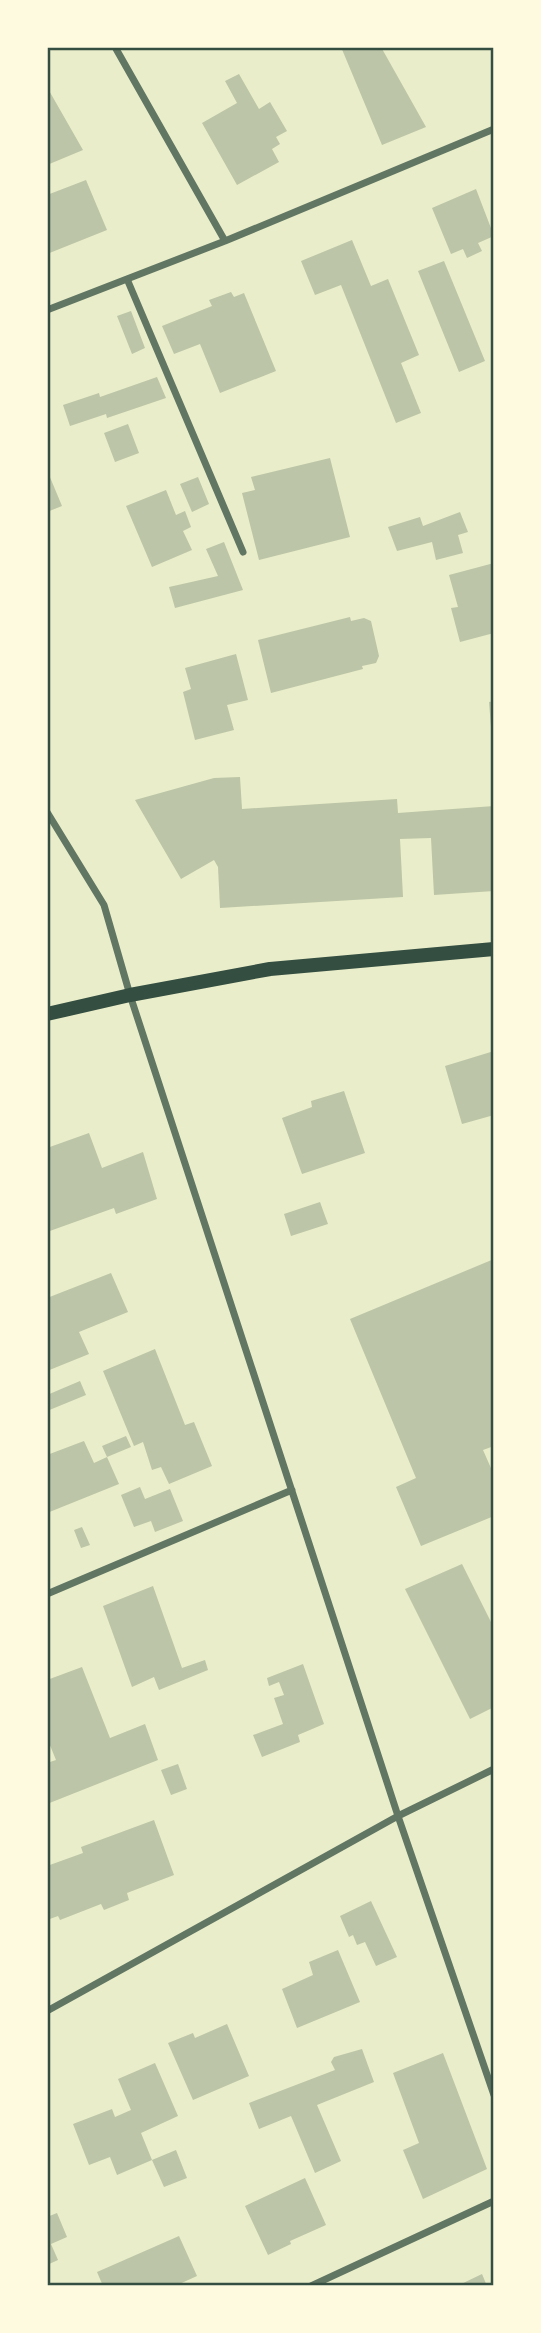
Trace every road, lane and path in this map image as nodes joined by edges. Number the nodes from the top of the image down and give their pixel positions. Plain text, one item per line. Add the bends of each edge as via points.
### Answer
1 (115, 47) edge
2 (494, 129) edge
3 (225, 241) junction
4 (127, 279) junction
5 (47, 310) edge
6 (243, 552) dead end
7 (47, 812) edge
8 (494, 949) edge
9 (130, 995) junction
10 (47, 1014) edge
11 (292, 1490) junction
12 (47, 1594) edge
13 (494, 1769) edge
14 (398, 1816) junction
15 (47, 2011) edge
16 (494, 2095) edge
17 (494, 2201) edge
18 (310, 2286) edge

1 - 3 street
2 - 3 street
3 - 4 street
4 - 5 street
4 - 6 street
7 - 9 street via 104,905
8 - 9 main road via 270,969
9 - 10 main road
9 - 11 street
11 - 12 street
11 - 14 street
13 - 14 street
14 - 15 street
14 - 16 street
17 - 18 street

